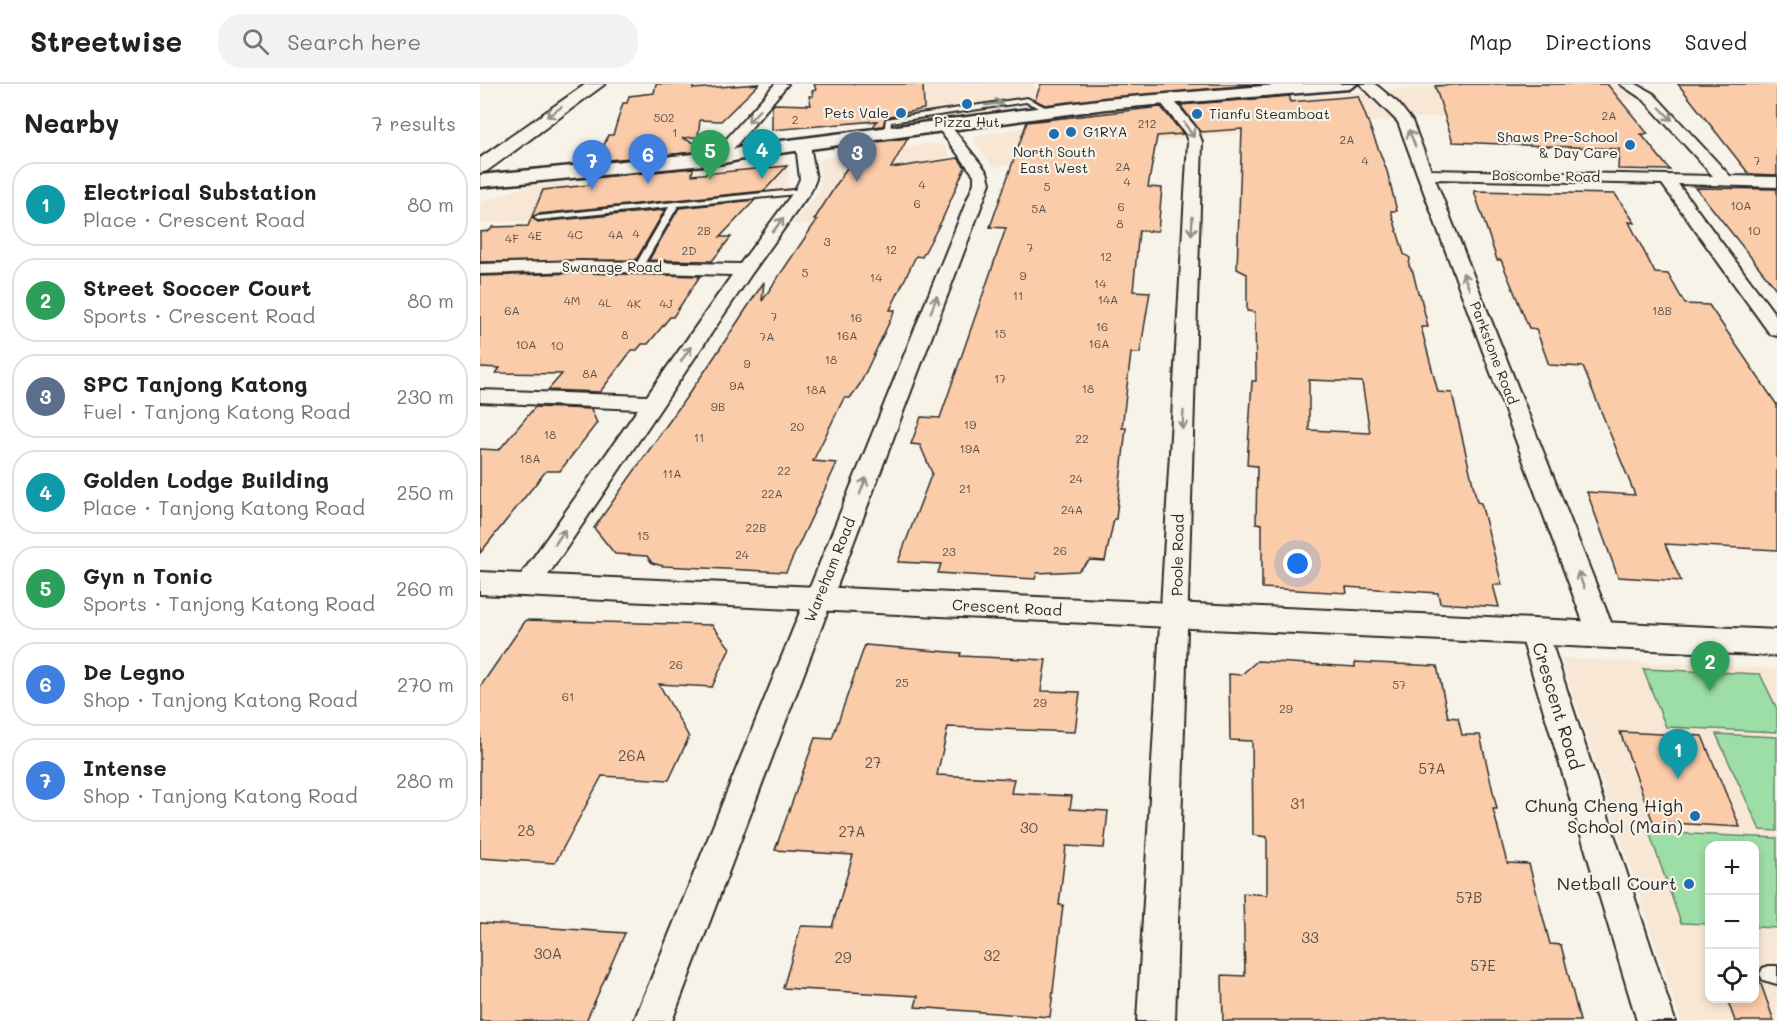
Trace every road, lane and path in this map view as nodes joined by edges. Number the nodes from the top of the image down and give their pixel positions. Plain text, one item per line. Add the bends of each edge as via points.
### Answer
1 (572, 84) edge
2 (597, 84) edge
3 (782, 84) edge
4 (1349, 84) edge
5 (1367, 84) edge
6 (1627, 84) edge
7 (1165, 99) junction
8 (1050, 111) junction
9 (944, 127) junction
10 (887, 134) junction
11 (492, 135) dead end
12 (803, 145) junction
13 (725, 152) junction
14 (480, 169) edge
15 (1425, 174) junction
16 (1666, 179) junction
17 (1725, 180) junction
18 (480, 182) edge
19 (1777, 182) edge
20 (803, 192) junction
21 (675, 204) junction
22 (538, 218) dead end
23 (639, 266) junction
24 (480, 269) edge
25 (744, 270) junction
26 (1777, 330) edge
27 (480, 396) edge
28 (652, 403) junction
29 (480, 584) edge
30 (527, 586) junction
31 (819, 599) junction
32 (1177, 616) junction
33 (1534, 632) junction
34 (1602, 635) junction
35 (1777, 643) edge
36 (653, 1021) edge
37 (1156, 1021) edge
38 (1656, 1021) edge

1 - 11 street
2 -> 14 street via 514,140
3 -> 13 street
4 - 7 main road
15 -> 5 street, Parkstone Road via 1401,114
6 -> 17 street via 1648,97
7 - 8 main road
7 -> 32 street, Poole Road via 1192,132 1195,142
8 - 9 main road
10 -> 8 lane via 888,120 1027,100
9 - 10 main road
31 -> 9 street, Wareham Road via 982,183 982,175
10 - 12 main road
12 - 13 main road
12 - 20 street via 808,179
13 - 14 main road
13 - 18 main road
15 - 16 street, Boscombe Road
34 -> 15 street, Parkstone Road
16 - 17 street, Boscombe Road
16 - 26 street
17 - 19 street, Boscombe Road
20 - 21 lane
25 -> 20 street
21 - 22 lane
21 - 23 lane
23 - 24 street, Swanage Road
23 - 25 street, Swanage Road
28 -> 25 street
27 - 28 street
30 -> 28 street
29 - 30 street, Crescent Road
30 - 31 street, Crescent Road
31 - 32 street, Crescent Road
31 - 36 street, Wareham Road
32 - 33 street, Crescent Road
32 - 37 street, Poole Road
33 - 34 street, Crescent Road
33 - 38 street, Crescent Road
34 - 35 street, Crescent Road

